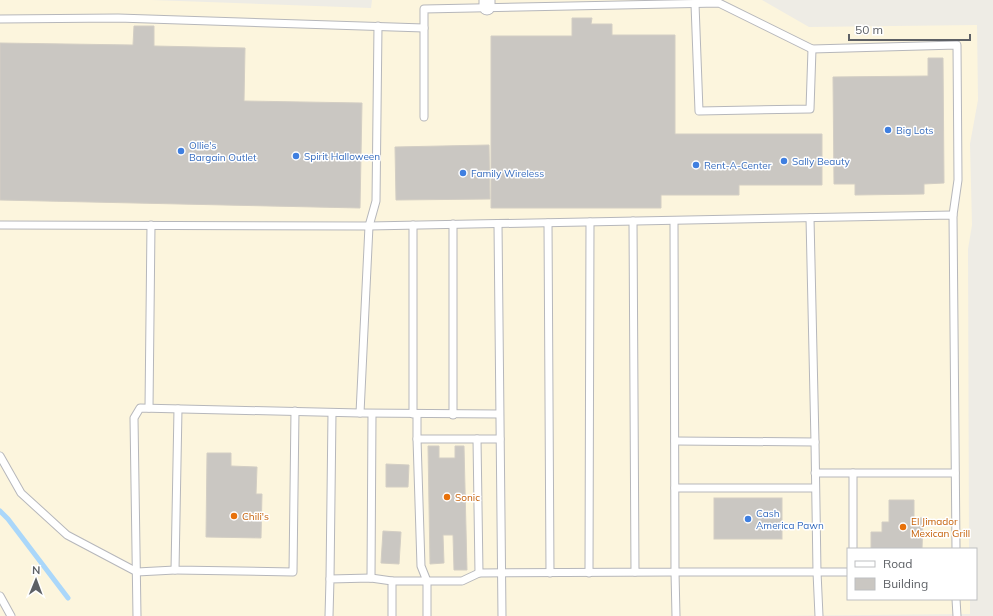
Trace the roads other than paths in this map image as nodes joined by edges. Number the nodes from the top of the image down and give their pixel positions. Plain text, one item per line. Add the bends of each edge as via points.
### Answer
1 (487, 4) edge
2 (695, 4) junction
3 (0, 19) edge
4 (378, 26) junction
5 (424, 28) junction
6 (812, 49) junction
7 (424, 117) dead end
8 (953, 215) junction
9 (810, 218) junction
10 (674, 220) junction
11 (633, 221) junction
12 (590, 222) junction
13 (548, 223) junction
14 (453, 224) junction
15 (498, 224) junction
16 (0, 225) edge
17 (151, 225) junction
18 (413, 225) junction
19 (369, 226) junction
20 (149, 408) junction
21 (178, 408) junction
22 (295, 411) junction
23 (332, 412) junction
24 (360, 413) junction
25 (372, 414) junction
26 (415, 414) junction
27 (499, 414) junction
28 (453, 415) junction
29 (417, 439) junction
30 (477, 439) junction
31 (500, 439) junction
32 (674, 441) junction
33 (815, 442) junction
34 (0, 456) edge
35 (815, 473) junction
36 (853, 473) junction
37 (955, 473) junction
38 (675, 488) junction
39 (816, 488) junction
40 (853, 548) edge
41 (956, 548) edge
42 (175, 570) junction
43 (136, 572) junction
44 (479, 572) junction
45 (635, 572) junction
46 (675, 572) junction
47 (817, 572) junction
48 (847, 572) edge
49 (501, 573) junction
50 (550, 573) junction
51 (589, 573) junction
52 (330, 578) junction
53 (371, 578) junction
54 (427, 581) junction
55 (392, 582) junction
56 (0, 596) edge
57 (956, 600) edge
58 (11, 616) edge
59 (136, 616) edge
60 (329, 616) edge
61 (392, 616) edge
62 (427, 616) edge
63 (502, 616) edge
64 (676, 616) edge
65 (819, 616) edge
66 (956, 616) edge

1 - 2 lane
1 - 5 lane via 424,9
2 - 6 lane via 719,3
2 - 6 lane via 699,111 810,109
3 - 4 lane via 118,18
4 - 5 lane
4 - 19 lane via 376,201
5 - 7 lane
6 - 8 lane via 957,45 958,180
8 - 9 lane
8 - 37 lane
9 - 10 lane
9 - 33 lane
10 - 11 lane
10 - 32 lane
11 - 12 lane
11 - 45 lane
12 - 13 lane
12 - 51 lane
13 - 15 lane
13 - 50 lane
14 - 15 lane
14 - 18 lane
14 - 28 lane
15 - 27 lane
16 - 17 lane
17 - 19 lane
17 - 20 lane
18 - 19 lane
18 - 26 lane
19 - 24 lane
20 - 21 lane
20 - 43 lane via 140,408 134,418
21 - 22 lane
21 - 42 lane
22 - 23 lane
22 - 42 lane via 293,572
23 - 24 lane
23 - 52 lane
24 - 25 lane
25 - 26 lane
25 - 53 lane
26 - 28 lane
26 - 29 lane
27 - 28 lane
27 - 31 lane
29 - 30 lane
29 - 54 lane via 421,566
30 - 31 lane
30 - 44 lane
31 - 49 lane
32 - 33 lane
32 - 38 lane
33 - 35 lane
34 - 43 lane via 21,493 67,535
35 - 36 lane
35 - 39 lane
36 - 37 lane
36 - 40 lane
37 - 41 lane
38 - 39 lane
38 - 46 lane
39 - 47 lane
42 - 43 lane
43 - 59 lane
44 - 49 lane
44 - 54 lane via 462,581
45 - 46 lane
45 - 51 lane
46 - 47 lane
46 - 64 lane
47 - 48 lane
47 - 65 lane
49 - 50 lane
49 - 63 lane
50 - 51 lane
52 - 53 lane
52 - 60 lane
53 - 55 lane
54 - 55 lane
54 - 62 lane
55 - 61 lane
56 - 58 lane
57 - 66 lane

